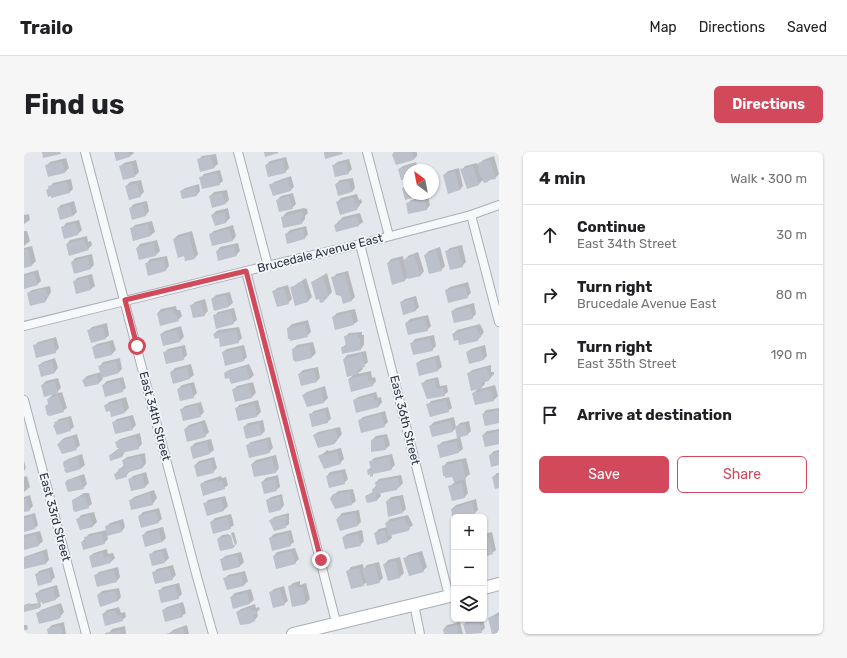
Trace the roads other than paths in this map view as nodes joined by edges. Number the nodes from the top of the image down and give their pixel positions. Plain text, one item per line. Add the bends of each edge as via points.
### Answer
1 (85, 152) edge
2 (238, 152) edge
3 (367, 152) edge
4 (499, 206) edge
5 (471, 215) junction
6 (389, 236) junction
7 (360, 244) junction
8 (268, 266) junction
9 (246, 271) junction
10 (125, 300) junction
11 (499, 322) edge
12 (24, 326) edge
13 (24, 400) edge
14 (499, 584) edge
15 (487, 587) edge
16 (451, 591) edge
17 (451, 595) edge
18 (414, 604) junction
19 (336, 622) junction
20 (86, 634) edge
21 (214, 634) edge
22 (293, 634) edge
23 (420, 634) edge

1 - 10 street, East 34th Street
2 - 8 street
3 - 6 street
4 - 5 street, Brucedale Avenue East
5 - 6 street, Brucedale Avenue East
5 - 11 street
6 - 7 street, Brucedale Avenue East
7 - 8 street, Brucedale Avenue East
7 - 16 street, East 36th Street
8 - 9 street, Brucedale Avenue East
9 - 10 street, Brucedale Avenue East
9 - 19 street
10 - 12 street, Brucedale Avenue East
10 - 21 street, East 34th Street
13 - 20 street, East 33rd Street
14 - 15 main road
17 - 18 main road
18 - 19 main road
18 - 23 street
19 - 22 main road

